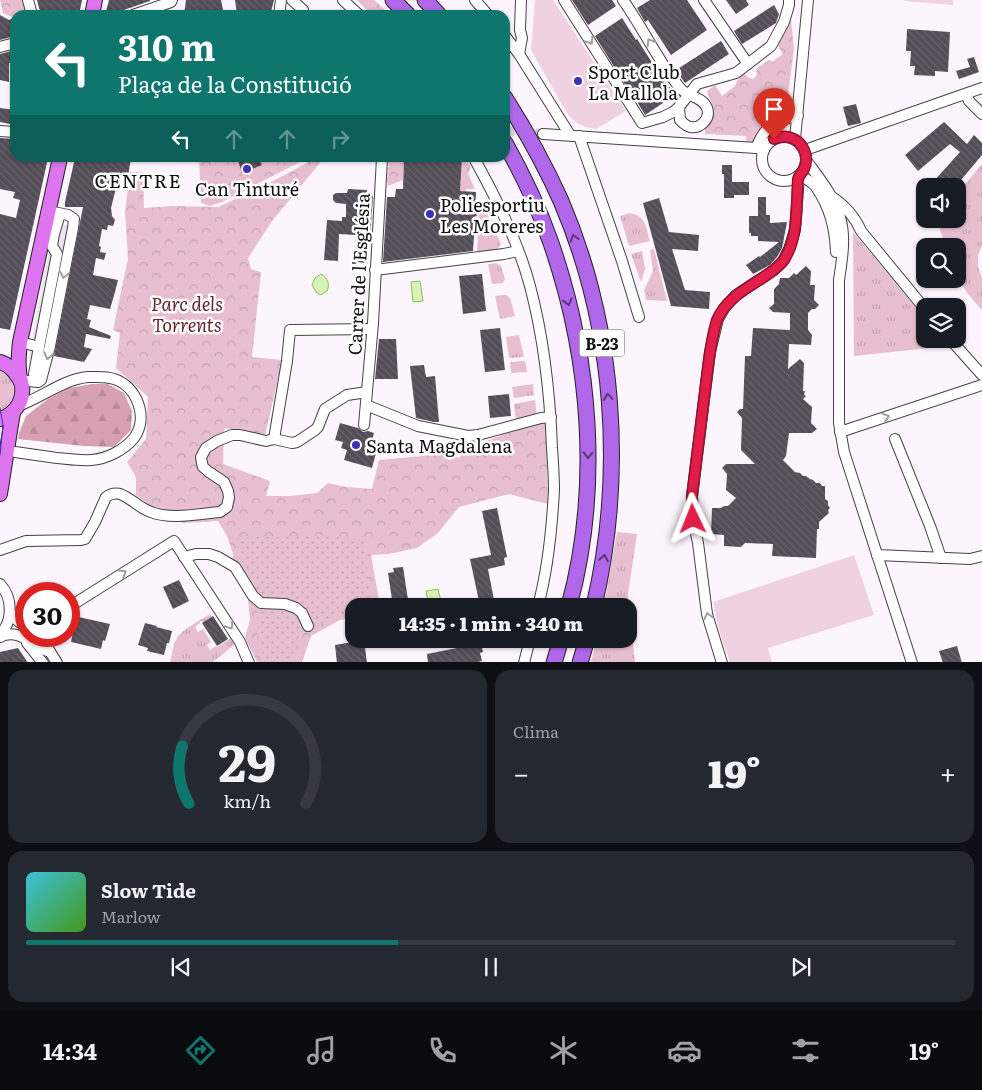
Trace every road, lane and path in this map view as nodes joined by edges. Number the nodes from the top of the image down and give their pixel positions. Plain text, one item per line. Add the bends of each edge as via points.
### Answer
1 (292, 0) edge
2 (343, 0) edge
3 (393, 0) edge
4 (425, 0) edge
5 (475, 0) edge
6 (522, 0) edge
7 (564, 0) edge
8 (623, 0) edge
9 (704, 0) edge
10 (789, 0) edge
11 (808, 0) edge
12 (171, 1) edge
13 (147, 10) edge
14 (303, 10) edge
15 (354, 10) edge
16 (403, 10) edge
17 (435, 10) edge
18 (484, 10) edge
19 (520, 27) junction
20 (510, 35) edge
21 (510, 42) edge
22 (519, 54) junction
23 (748, 64) junction
24 (982, 88) edge
25 (689, 94) junction
26 (966, 94) junction
27 (510, 106) edge
28 (679, 108) junction
29 (982, 114) edge
30 (798, 116) junction
31 (543, 134) tunnel mouth
32 (575, 136) junction
33 (795, 140) junction
34 (760, 148) junction
35 (510, 152) edge
36 (806, 155) junction
37 (60, 162) edge
38 (382, 162) edge
39 (476, 162) edge
40 (800, 175) junction
41 (831, 196) junction
42 (55, 218) junction
43 (843, 231) junction
44 (861, 231) junction
45 (518, 251) junction
46 (375, 270) junction
47 (839, 280) junction
48 (916, 298) edge
49 (639, 317) dead end
50 (372, 329) junction
51 (24, 345) junction
52 (39, 347) junction
53 (958, 348) edge
54 (0, 361) edge
55 (982, 375) edge
56 (20, 380) junction
57 (39, 380) dead end
58 (982, 385) edge
59 (367, 392) junction
60 (366, 405) junction
61 (16, 409) junction
62 (551, 416) junction
63 (6, 423) edge
64 (364, 425) dead end
65 (840, 432) junction
66 (274, 439) junction
67 (895, 439) dead end
68 (15, 452) dead end
69 (0, 494) edge
70 (0, 550) edge
71 (877, 555) junction
72 (982, 556) edge
73 (184, 557) junction
74 (941, 558) junction
75 (0, 584) edge
76 (540, 598) edge
77 (571, 598) edge
78 (596, 598) edge
79 (80, 600) edge
80 (10, 613) junction
81 (15, 620) edge
82 (308, 626) dead end
83 (0, 636) edge
84 (15, 636) edge
85 (31, 647) edge
86 (39, 647) edge
87 (47, 647) edge
88 (528, 648) edge
89 (558, 648) edge
90 (584, 648) edge
91 (50, 652) junction
92 (43, 662) edge
93 (57, 662) edge
94 (249, 662) edge
95 (524, 662) edge
96 (554, 662) edge
97 (580, 662) edge
98 (722, 662) edge
99 (912, 662) edge

1 - 14 street
2 - 15 street
3 - 16 highway
4 - 17 highway
5 - 18 street
6 - 19 street
7 -> 28 street via 642,123
25 -> 8 street via 670,74
9 - 23 street
10 - 23 street via 784,22 770,46
11 - 30 street
12 - 13 street
19 - 20 street
19 - 22 street
21 - 22 street
22 - 32 street
23 - 25 street via 736,73 697,84
24 - 26 street
25 - 28 street
25 - 28 street via 703,102 708,110 706,120 698,127 688,127 680,120
26 - 29 street
26 - 36 street
78 -> 27 highway, B-23 via 610,513 612,467 606,368 597,314 561,202
30 - 33 street
30 - 34 street via 787,117 771,126 762,136
31 - 32 street
32 - 34 street
32 - 49 street via 622,261
33 - 34 street via 785,136
33 - 36 street
34 - 40 street via 762,164 769,176 782,182
35 -> 77 highway, B-23 via 551,243 571,315 582,372 588,478 580,556
36 - 40 street
36 - 41 street
37 - 42 main road
38 - 46 street, Carrer de l'Església
39 - 45 street
40 - 47 street via 815,186 830,212
98 -> 40 street via 707,614 692,496 710,352 718,319 726,307 783,261 795,230
41 - 43 street
41 - 44 street via 841,203
42 - 51 main road
42 - 52 street via 52,246 58,254
42 -> 56 street via 68,215 74,218 50,346 41,380
43 - 44 street via 844,226 849,225
43 - 47 street
44 - 48 street
45 - 46 street
45 - 62 street via 530,285 543,346
46 - 50 street, Carrer de l'Església
47 - 65 street
50 - 59 street, Carrer de l'Església
50 - 66 street via 290,330
51 - 52 street
51 - 54 main road
51 - 56 main road
52 - 57 street via 34,374
53 - 55 street
54 - 56 main road via 11,368
56 - 61 main road via 22,395
65 -> 58 street
59 - 60 street, Carrer de l'Església
59 - 66 street via 347,395 325,409 318,427 300,441 292,443
60 - 62 street via 418,426 468,436
60 - 64 street, Carrer de l'Església
61 - 63 main road
61 - 68 street via 72,381 106,377 132,389 141,416 135,437 110,455 92,460 71,460
62 - 76 street via 554,489 549,551
63 - 69 main road
65 - 71 street
66 - 70 street via 266,441 232,435 206,448 201,457 203,467 224,482 228,491 227,507 220,512 160,515 143,509 123,494 115,493 106,497 85,538 26,540
67 - 74 street
71 - 74 street
71 - 99 street
72 - 74 street
79 -> 73 street via 174,541
73 - 82 street via 209,554 218,557 235,567 261,603 296,608
73 -> 94 street via 240,642
75 - 80 street via 7,593
80 - 81 street
80 - 83 street
83 - 84 street
85 - 92 street
86 - 91 street
87 - 91 street
88 - 95 street
89 - 96 highway
90 - 97 highway
91 - 93 street

